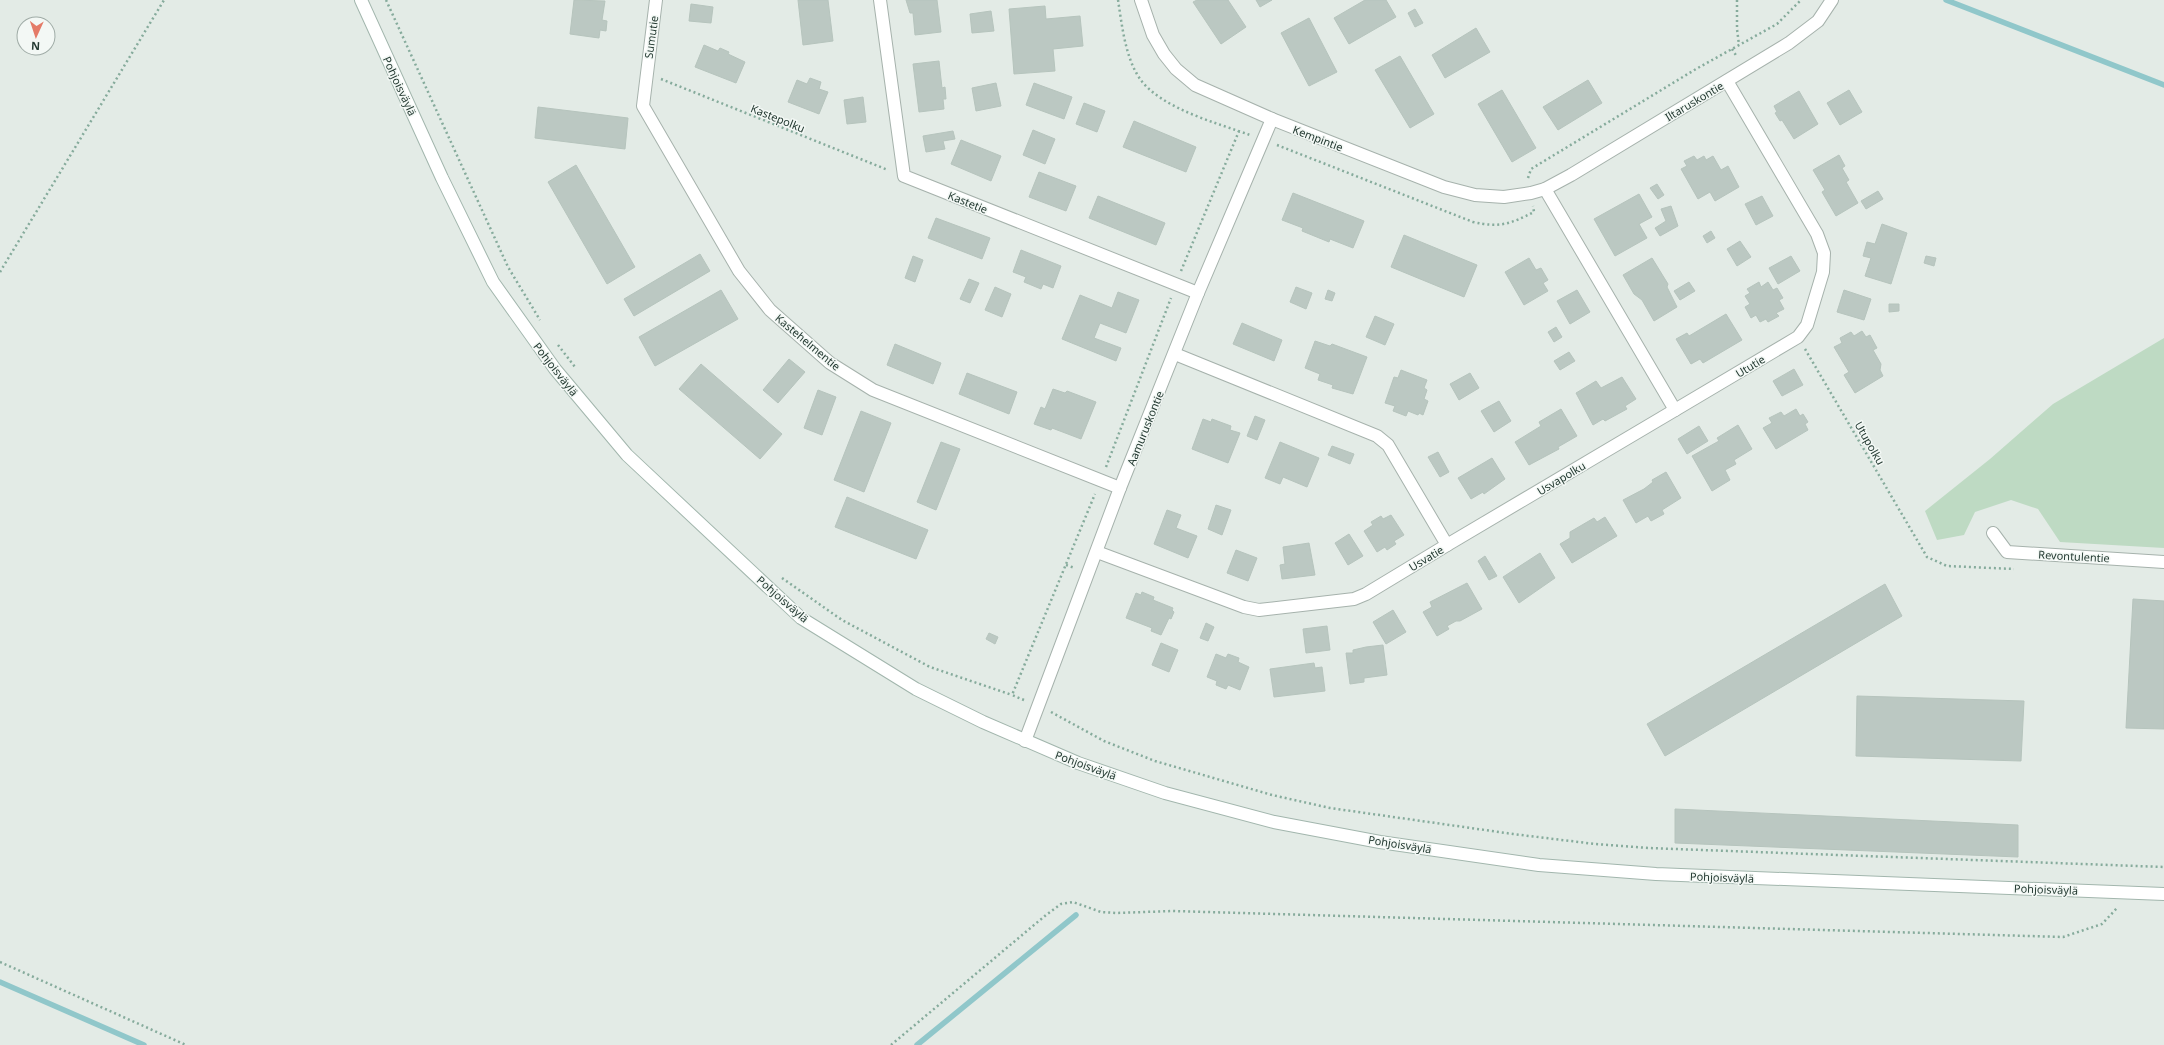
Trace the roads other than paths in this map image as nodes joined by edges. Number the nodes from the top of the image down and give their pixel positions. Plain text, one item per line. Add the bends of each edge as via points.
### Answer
1 (361, 0) edge
2 (656, 0) edge
3 (880, 0) edge
4 (1141, 0) edge
5 (1832, 0) edge
6 (646, 74) joint
7 (1727, 81) junction
8 (1272, 119) junction
9 (1545, 188) junction
10 (1198, 293) junction
11 (1175, 354) junction
12 (1675, 410) junction
13 (1120, 488) junction
14 (1992, 534) dead end
15 (1448, 545) junction
16 (1097, 552) junction
17 (2164, 562) edge
18 (1025, 741) junction
19 (2164, 894) edge

1 - 18 street, Pohjoisväylä via 442,178 494,282 555,370 627,455 802,618 916,689
2 - 6 street, Sumutie
3 - 10 street, Kastetie via 904,176 1175,286
4 - 8 street, Kempintie via 1152,35 1176,69 1195,85
5 - 7 street, Iltaruskontie via 1818,21 1789,43
6 - 13 street, Kastehelmentie via 643,106 739,271 770,310 830,363 873,390
7 - 9 street, Iltaruskontie
7 - 12 street, Ututie via 1817,234 1824,254 1823,272 1807,325 1798,337
8 - 9 street, Kempintie via 1444,187 1482,196 1504,197
8 - 10 street, Aamuruskontie
9 - 12 street
10 - 11 street, Aamuruskontie
11 - 13 street, Aamuruskontie
11 - 15 street, Usvatie via 1377,436 1388,445
12 - 15 street, Usvapolku
13 - 16 street, Aamuruskontie
14 - 17 street, Revontulentie via 2007,552
15 - 16 street, Usvatie via 1354,599 1259,610 1244,607
16 - 18 street, Aamuruskontie
18 - 19 street, Pohjoisväylä via 1078,763 1165,793 1274,822 1380,842 1539,865 1656,874

